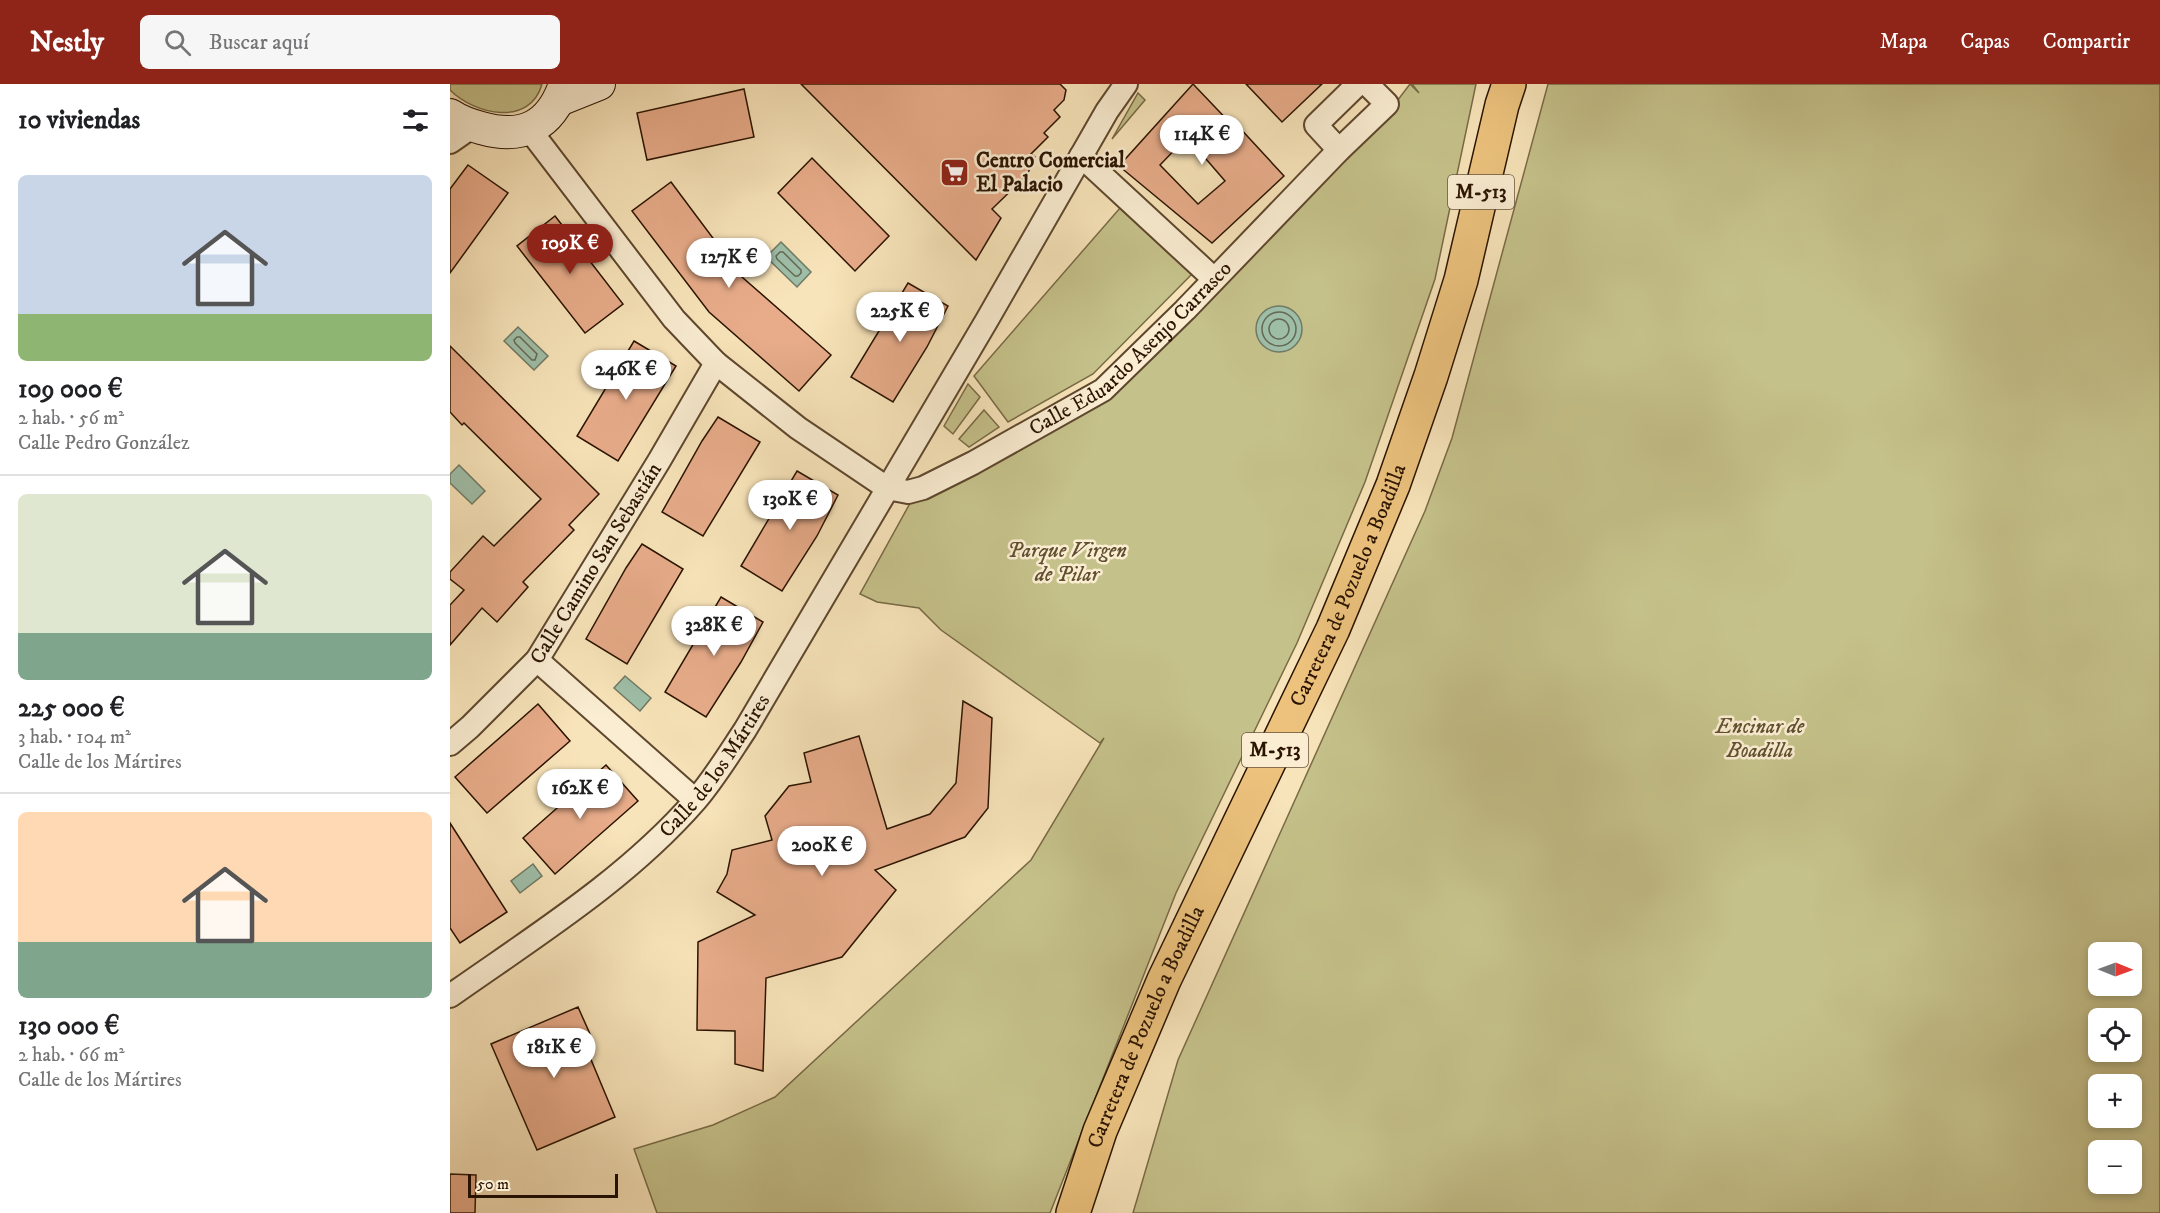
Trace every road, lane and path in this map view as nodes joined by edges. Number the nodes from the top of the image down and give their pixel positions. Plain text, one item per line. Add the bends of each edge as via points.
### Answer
1 (600, 84) edge
2 (1358, 84) edge
3 (1367, 84) edge
4 (1123, 86) edge
5 (1505, 91) edge
6 (562, 92) edge
7 (458, 128) edge
8 (530, 129) junction
9 (1340, 150) junction
10 (1082, 156) junction
11 (1214, 279) junction
12 (716, 363) junction
13 (888, 488) junction
14 (537, 660) junction
15 (450, 744) edge
16 (695, 800) junction
17 (450, 996) edge
18 (1073, 1213) edge

1 - 6 street
2 - 9 street via 1316,125
3 - 9 street, Calle Eduardo Asenjo Carrasco via 1387,104
4 - 10 street, Calle de los Mártires
5 - 18 main road, Carretera de Pozuelo a Boadilla / M-513 via 1461,280 1393,485 1333,629 1164,980 1100,1131
6 - 8 street via 544,120
7 - 8 street via 511,134
8 - 12 street via 674,319
9 - 11 street, Calle Eduardo Asenjo Carrasco
10 - 11 street
10 - 13 street, Calle de los Mártires
11 - 13 street, Calle Eduardo Asenjo Carrasco via 1103,390 922,488 908,492
12 - 13 street via 798,428
12 - 14 street, Calle Camino San Sebastián
13 - 16 street, Calle de los Mártires via 745,730
14 - 15 street, Calle Camino San Sebastián
14 - 16 street
16 - 17 street, Calle de los Mártires via 624,870 552,926

